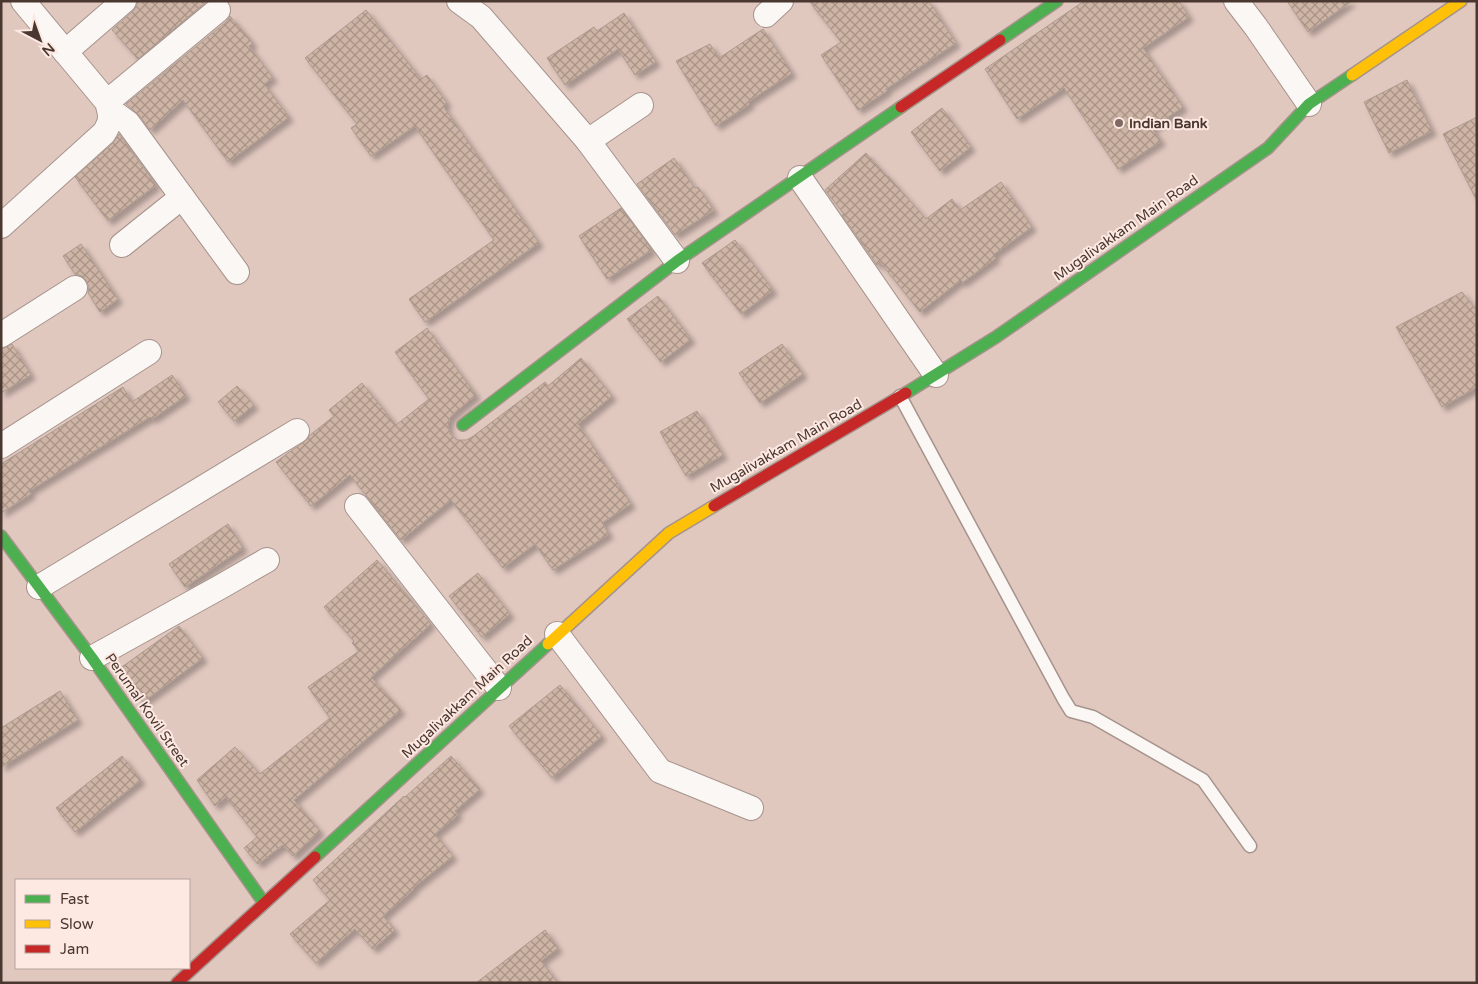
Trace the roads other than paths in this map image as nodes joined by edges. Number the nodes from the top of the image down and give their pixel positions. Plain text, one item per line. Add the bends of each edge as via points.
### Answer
1 (23, 1) edge
2 (124, 1) edge
3 (459, 1) edge
4 (1057, 1) edge
5 (1236, 1) edge
6 (1461, 1) edge
7 (218, 10) dead end
8 (65, 52) junction
9 (1309, 104) junction
10 (641, 105) dead end
11 (109, 107) junction
12 (588, 141) junction
13 (800, 178) junction
14 (182, 197) junction
15 (1, 226) edge
16 (122, 245) dead end
17 (677, 261) junction
18 (237, 272) dead end
19 (75, 288) dead end
20 (1, 335) edge
21 (149, 352) dead end
22 (936, 375) junction
23 (900, 396) junction
24 (463, 425) dead end
25 (297, 431) dead end
26 (1, 446) edge
27 (358, 506) dead end
28 (1, 536) edge
29 (267, 560) dead end
30 (39, 587) junction
31 (557, 634) junction
32 (92, 658) junction
33 (499, 688) junction
34 (750, 808) dead end
35 (1250, 846) dead end
36 (264, 903) junction
37 (177, 983) edge

1 - 8 street
2 - 8 street
3 - 12 street via 481,18
4 - 13 street
5 - 9 street
6 - 9 street, Mugalivakkam Main Road
7 - 11 street
8 - 11 street
9 - 22 street, Mugalivakkam Main Road via 1268,148
10 - 12 street
11 - 14 street via 128,123
11 - 15 street via 111,116 104,133
12 - 17 street
13 - 17 street
13 - 22 street
14 - 16 street
14 - 18 street
17 - 24 street
19 - 20 street
21 - 26 street
22 - 23 street, Mugalivakkam Main Road
23 - 31 street, Mugalivakkam Main Road via 669,532
23 - 35 lane via 1072,711 1093,717 1203,780
25 - 30 street
27 - 33 street
28 - 30 street, Perumal Kovil Street
29 - 32 street
30 - 32 street, Perumal Kovil Street
31 - 33 street, Mugalivakkam Main Road
31 - 34 street via 660,771
32 - 36 street, Perumal Kovil Street
33 - 36 street, Mugalivakkam Main Road
36 - 37 street, Mugalivakkam Main Road

